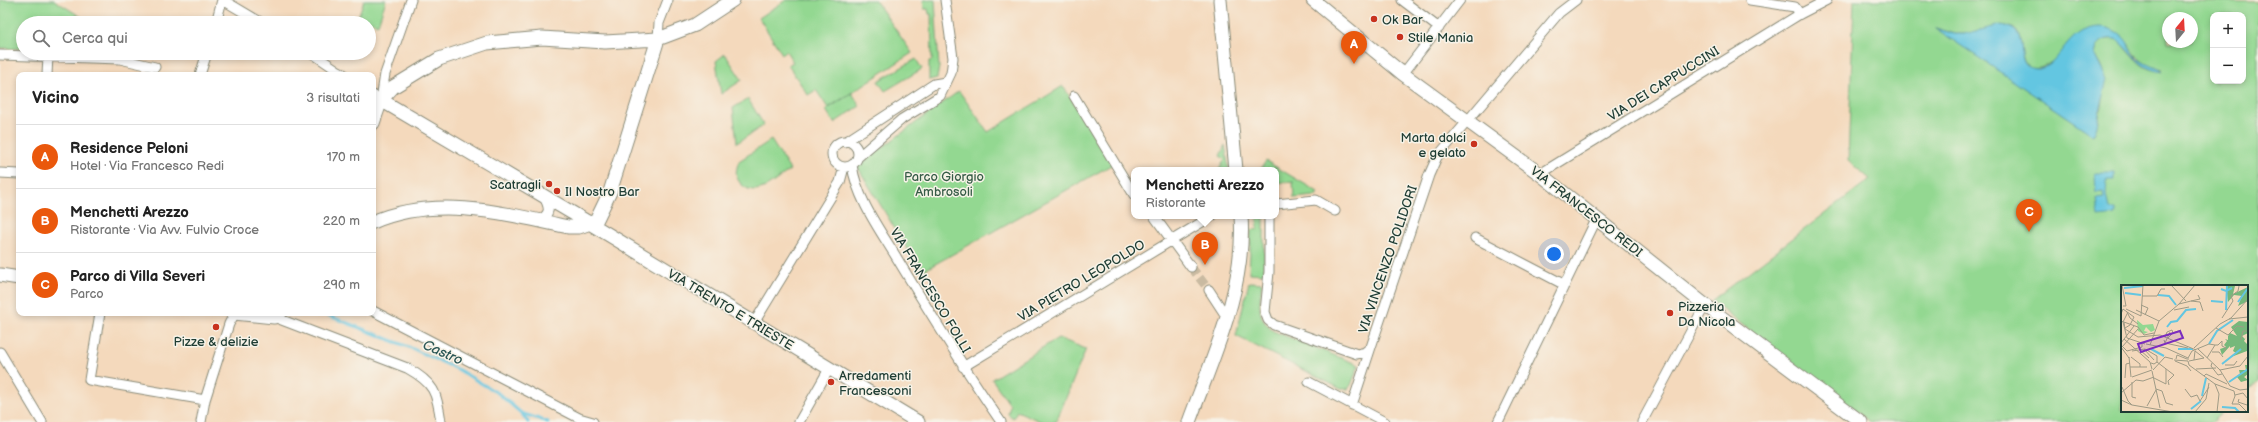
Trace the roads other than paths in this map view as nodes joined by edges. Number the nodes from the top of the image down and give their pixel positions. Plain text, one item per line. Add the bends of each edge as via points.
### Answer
1 (222, 0) edge
2 (411, 0) edge
3 (668, 0) edge
4 (733, 0) edge
5 (945, 0) edge
6 (1220, 0) edge
7 (1313, 0) edge
8 (1402, 0) edge
9 (1460, 0) edge
10 (1576, 0) edge
11 (1750, 0) edge
12 (1827, 0) edge
13 (1800, 14) junction
14 (218, 16) edge
15 (250, 16) edge
16 (1439, 28) junction
17 (658, 39) junction
18 (0, 55) edge
19 (16, 55) edge
20 (48, 60) edge
21 (128, 60) edge
22 (205, 60) edge
23 (322, 60) edge
24 (155, 67) dead end
25 (47, 72) edge
26 (201, 72) edge
27 (340, 72) edge
28 (1403, 74) junction
29 (946, 82) junction
30 (1074, 96) dead end
31 (377, 98) edge
32 (1468, 121) junction
33 (845, 142) junction
34 (858, 157) junction
35 (848, 166) junction
36 (1236, 167) edge
37 (0, 173) edge
38 (16, 174) edge
39 (1540, 174) junction
40 (1131, 190) edge
41 (544, 196) junction
42 (1279, 204) edge
43 (1335, 211) dead end
44 (1597, 218) junction
45 (1156, 219) edge
46 (1207, 219) edge
47 (1240, 219) edge
48 (1269, 219) edge
49 (538, 220) junction
50 (376, 221) edge
51 (591, 224) junction
52 (1475, 238) dead end
53 (1172, 240) junction
54 (1191, 268) tunnel mouth
55 (0, 275) edge
56 (16, 278) edge
57 (1565, 285) junction
58 (1209, 290) tunnel mouth
59 (1706, 305) junction
60 (376, 313) edge
61 (100, 316) edge
62 (233, 316) edge
63 (274, 316) edge
64 (1226, 316) junction
65 (754, 322) junction
66 (1371, 347) junction
67 (0, 352) edge
68 (963, 367) junction
69 (829, 369) junction
70 (1308, 382) dead end
71 (205, 400) junction
72 (1352, 405) junction
73 (42, 422) edge
74 (201, 422) edge
75 (441, 422) edge
76 (593, 422) edge
77 (799, 422) edge
78 (918, 422) edge
79 (1001, 422) edge
80 (1190, 422) edge
81 (1385, 422) edge
82 (1498, 422) edge
83 (1642, 422) edge
84 (1861, 422) edge

1 - 14 street
1 - 15 street
2 - 31 street
3 - 17 street via 659,23
4 - 17 main road via 695,25
5 - 29 street via 953,58 951,73
6 - 36 main road
7 - 28 main road, VIA FRANCESCO REDI
8 - 16 street
9 - 16 street
10 - 32 street, VIA VINCENZO POLIDORI via 1559,13
11 - 13 street via 1796,7
12 - 13 street, VIA DEI CAPPUCCINI
13 - 39 street, VIA DEI CAPPUCCINI
16 - 28 street
17 - 31 main road via 605,42 542,38 487,43 439,59
17 - 51 main road via 610,192 599,215
18 - 19 street
20 - 25 street
21 - 24 street
22 - 26 street
23 - 27 street
28 - 32 main road, VIA FRANCESCO REDI
29 - 33 street via 934,84
29 - 34 street via 940,96 902,119
30 - 40 street
31 - 41 main road, VIA TRENTO E TRIESTE
32 - 39 main road, VIA FRANCESCO REDI
32 - 66 street, VIA VINCENZO POLIDORI via 1437,157 1429,175
33 - 34 street via 856,148
33 - 35 street via 836,145 833,155 836,163
34 - 35 street
35 - 65 street
35 - 68 street, VIA FRANCESCO FOLLI via 874,220
37 - 38 street
39 - 44 main road, VIA FRANCESCO REDI
41 - 49 street via 549,213
41 - 51 main road, VIA TRENTO E TRIESTE
42 - 43 street via 1316,200
44 - 57 street
44 - 59 main road, VIA FRANCESCO REDI
45 - 53 street
46 - 53 street, VIA PIETRO LEOPOLDO
47 - 64 main road via 1238,277
48 - 66 street, VIA VINCENZO POLIDORI via 1269,272 1265,312 1268,320 1274,325 1357,354
49 - 50 main road via 486,209 451,208 419,211
49 - 51 main road via 568,227
51 - 65 main road, VIA TRENTO E TRIESTE
52 - 57 street
53 - 54 street
53 - 68 street, VIA PIETRO LEOPOLDO
55 - 56 main road
57 - 82 street
58 - 64 street
59 - 83 street
59 - 84 main road, VIA FRANCESCO REDI
60 - 76 street via 579,418
61 - 71 street via 89,380
62 - 71 street
63 - 75 street via 407,368 425,378 433,389
64 - 80 main road
65 - 69 main road, VIA TRENTO E TRIESTE
66 - 72 street
67 - 73 street
68 - 79 street, VIA FRANCESCO FOLLI
69 - 77 street
69 - 78 main road, VIA TRENTO E TRIESTE
70 - 72 street
71 - 74 street
72 - 81 street

